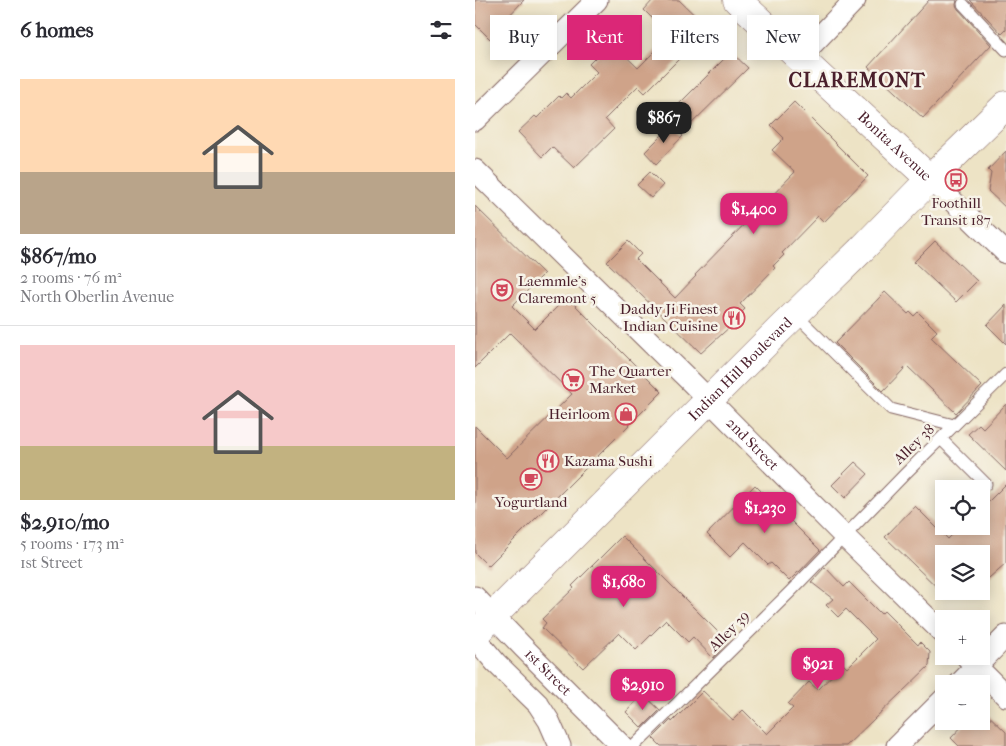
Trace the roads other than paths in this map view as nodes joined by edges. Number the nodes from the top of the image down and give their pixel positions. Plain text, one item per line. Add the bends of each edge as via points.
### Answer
1 (597, 0) edge
2 (737, 0) edge
3 (853, 0) edge
4 (963, 4) dead end
5 (754, 15) edge
6 (819, 37) edge
7 (1006, 50) edge
8 (803, 60) edge
9 (1006, 105) edge
10 (475, 120) edge
11 (475, 170) edge
12 (930, 179) junction
13 (1006, 253) edge
14 (795, 314) junction
15 (1006, 374) edge
16 (709, 401) junction
17 (954, 425) junction
18 (941, 439) junction
19 (982, 480) edge
20 (844, 536) junction
21 (479, 621) edge
22 (935, 625) edge
23 (1006, 636) edge
24 (990, 648) edge
25 (976, 665) edge
26 (1006, 696) edge
27 (935, 708) edge
28 (560, 746) edge
29 (622, 746) edge
30 (634, 746) edge
31 (897, 746) edge

1 - 10 street
2 - 5 main road, Bonita Avenue
3 - 6 street
4 - 7 lane
8 - 12 main road, Bonita Avenue
9 - 12 main road, Indian Hill Boulevard
11 - 16 street, 2nd Street
12 - 13 street, Bonita Avenue
12 - 14 main road, Indian Hill Boulevard
14 - 16 main road, Indian Hill Boulevard
14 - 17 lane via 891,409
15 - 17 lane, Alley 38
16 - 20 street, 2nd Street
16 - 21 main road, Indian Hill Boulevard
17 - 18 lane, Alley 38
18 - 19 lane
18 - 20 lane, Alley 38
20 - 22 street, 2nd Street
20 - 30 lane, Alley 39
21 - 28 street, 1st Street via 496,663 538,704
21 - 29 street, 1st Street
23 - 24 street
25 - 26 street
27 - 31 street

